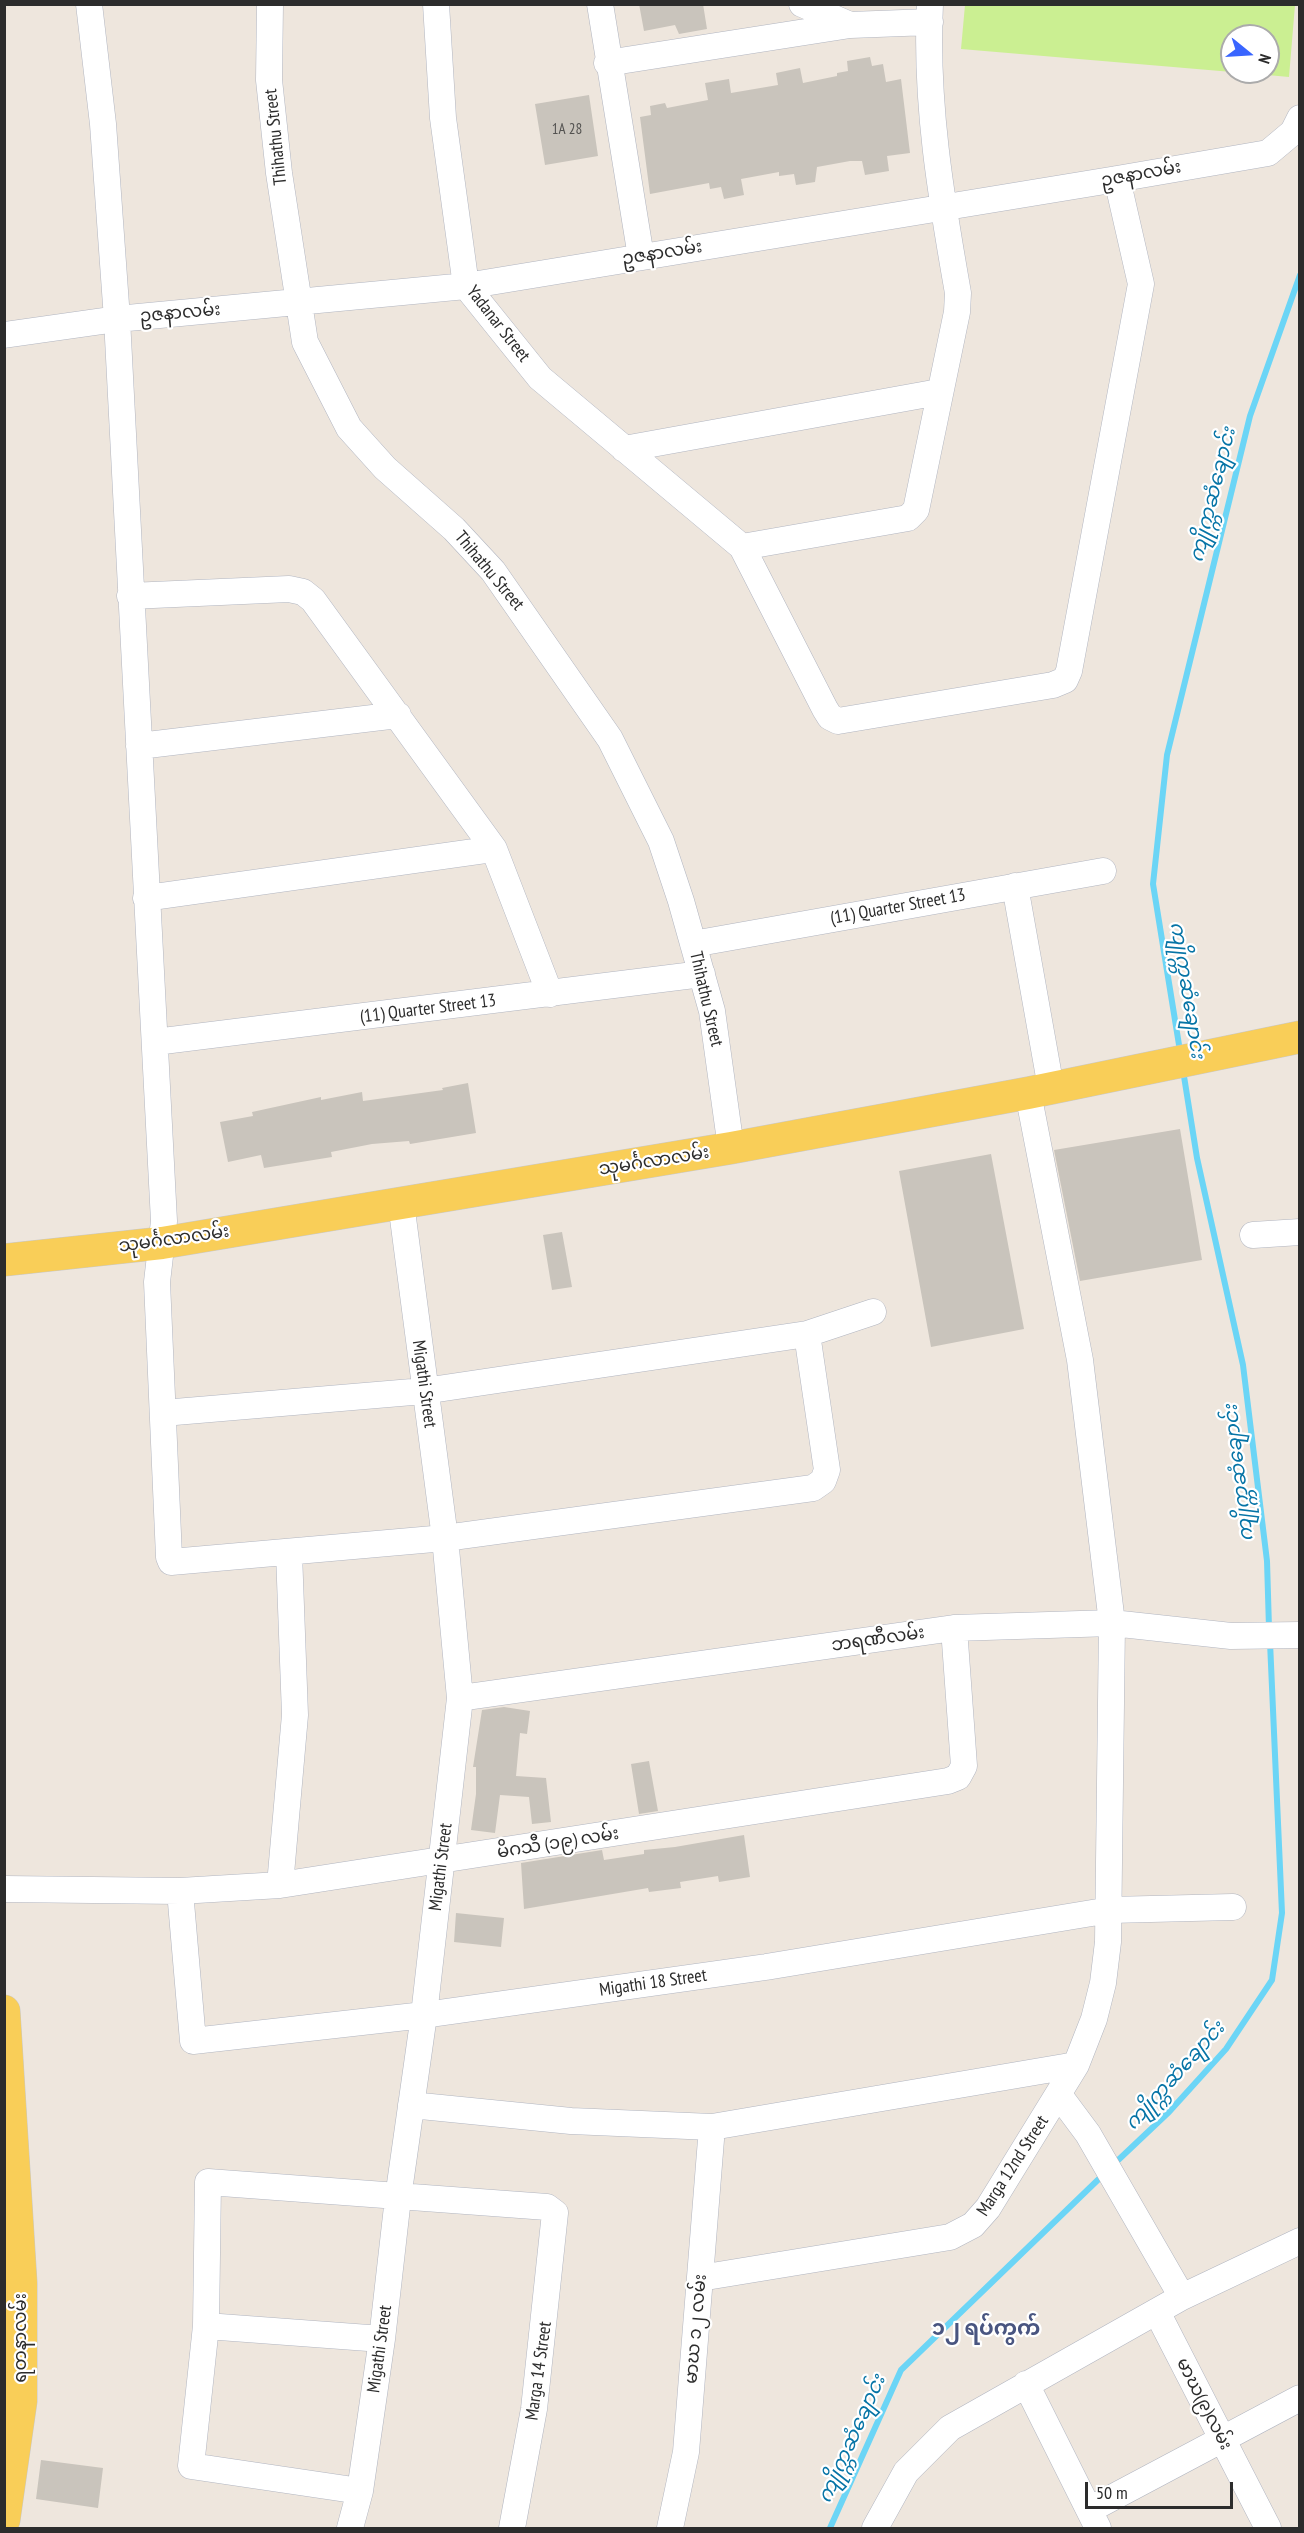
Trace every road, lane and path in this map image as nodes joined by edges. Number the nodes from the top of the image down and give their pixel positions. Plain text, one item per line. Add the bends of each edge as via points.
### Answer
1 (89, 4) edge
2 (270, 4) edge
3 (436, 4) edge
4 (600, 4) edge
5 (802, 4) edge
6 (930, 13) edge
7 (850, 25) junction
8 (607, 63) junction
9 (1299, 118) edge
10 (1117, 178) junction
11 (943, 207) junction
12 (641, 257) junction
13 (466, 286) junction
14 (299, 302) junction
15 (117, 319) junction
16 (4, 334) edge
17 (939, 392) junction
18 (624, 449) junction
19 (742, 547) junction
20 (130, 596) junction
21 (398, 715) junction
22 (139, 746) junction
23 (494, 849) junction
24 (1103, 871) dead end
25 (1015, 886) junction
26 (146, 898) junction
27 (693, 944) junction
28 (702, 974) junction
29 (550, 994) junction
30 (1299, 1037) edge
31 (154, 1042) junction
32 (1039, 1090) junction
33 (731, 1148) junction
34 (401, 1203) junction
35 (1299, 1232) edge
36 (1253, 1235) dead end
37 (162, 1243) junction
38 (4, 1260) edge
39 (873, 1312) dead end
40 (807, 1334) junction
41 (424, 1391) junction
42 (163, 1413) junction
43 (445, 1538) junction
44 (289, 1553) junction
45 (1112, 1623) junction
46 (954, 1628) junction
47 (1299, 1635) edge
48 (460, 1698) junction
49 (442, 1862) junction
50 (280, 1885) junction
51 (4, 1889) edge
52 (180, 1891) junction
53 (1233, 1907) dead end
54 (1110, 1910) junction
55 (4, 2011) edge
56 (424, 2015) junction
57 (1076, 2065) junction
58 (6, 2078) edge
59 (1059, 2095) junction
60 (411, 2105) junction
61 (712, 2127) junction
62 (399, 2198) junction
63 (1297, 2248) edge
64 (700, 2278) junction
65 (1182, 2296) junction
66 (1157, 2312) junction
67 (206, 2326) junction
68 (382, 2339) junction
69 (1026, 2384) junction
70 (1299, 2398) edge
71 (1221, 2440) junction
72 (360, 2491) junction
73 (1094, 2519) edge
74 (4, 2520) edge
75 (350, 2529) edge
76 (512, 2529) edge
77 (670, 2529) edge
78 (875, 2529) edge
79 (1268, 2529) edge

1 - 15 street via 103,124
2 - 14 street, Thihathu Street via 270,92
3 - 13 street, Yadanar Street via 443,118
4 - 8 street
5 - 7 street
6 - 7 street
6 - 11 street via 930,96
7 - 8 street
8 - 12 street
9 - 10 street, ဥဇနာလမ်း via 1293,132 1268,153
10 - 11 street, ဥဇနာလမ်း
10 - 19 street via 1140,284 1065,680 838,721 830,717
11 - 12 street, ဥဇနာလမ်း
11 - 17 street via 958,293
12 - 13 street, ဥဇနာလမ်း
13 - 14 street, ဥဇနာလမ်း
13 - 18 street, Yadanar Street via 540,378
14 - 15 street, ဥဇနာလမ်း
14 - 27 street, Thihathu Street via 304,342 349,428 385,468 454,529 493,571 610,739 661,841
15 - 16 street, ဥဇနာလမ်း
15 - 20 street
17 - 18 street
17 - 19 street via 913,515
18 - 19 street, Yadanar Street
20 - 21 street via 303,592 313,600
20 - 22 street
21 - 22 street
21 - 23 street
22 - 26 street
23 - 26 street
23 - 29 street
24 - 25 street, (11) Quarter Street 13
25 - 27 street, (11) Quarter Street 13
25 - 32 street, Marga 12nd Street
26 - 31 street
27 - 28 street, Thihathu Street
28 - 29 street, (11) Quarter Street 13
28 - 33 street, Thihathu Street via 712,1011
29 - 31 street, (11) Quarter Street 13
30 - 32 main road, သုမင်္ဂလာလမ်း
31 - 37 street
32 - 33 main road, သုမင်္ဂလာလမ်း
32 - 45 street, Marga 12nd Street via 1080,1360
33 - 34 main road, သုမင်္ဂလာလမ်း
34 - 37 main road, သုမင်္ဂလာလမ်း
34 - 41 street, Migathi Street
35 - 36 street
37 - 38 main road, သုမင်္ဂလာလမ်း
37 - 42 street via 157,1282
39 - 40 street
40 - 41 street
40 - 43 street via 827,1470 823,1481 813,1488
41 - 42 street
41 - 43 street, Migathi Street
42 - 44 street via 171,1562
43 - 44 street
43 - 48 street, Migathi Street
44 - 50 street via 295,1715
45 - 46 street, ဘရဏီလမ်း
45 - 47 street, ဘရဏီလမ်း via 1231,1636
45 - 54 street, Marga 12nd Street
46 - 48 street, ဘရဏီလမ်း
46 - 49 street, မိဂသီ (၁၉) လမ်း via 964,1766 958,1777
48 - 49 street, Migathi Street
49 - 50 street, မိဂသီ (၁၉) လမ်း
49 - 56 street, Migathi Street
50 - 52 street, မိဂသီ (၁၉) လမ်း
51 - 52 street, မိဂသီ (၁၉) လမ်း
52 - 56 street, Migathi 18 Street via 193,2042
53 - 54 street, Migathi 18 Street
54 - 56 street, Migathi 18 Street via 766,1967
54 - 57 street, Marga 12nd Street via 1103,1983
55 - 58 main road, ရတနာလမ်း
56 - 60 street, Migathi Street
57 - 59 street, Marga 12nd Street
57 - 61 street
58 - 74 main road, ရတနာလမ်း via 21,2283 21,2401
59 - 64 street, Marga 12nd Street via 988,2208 973,2225 950,2237
59 - 65 street via 1088,2134
60 - 61 street via 571,2121
60 - 62 street, Migathi Street
61 - 64 street, မာဃ ၁၂ လမ်း
62 - 67 street via 208,2182
62 - 68 street, Migathi Street
62 - 76 street, Marga 14 Street via 547,2207 555,2213 534,2409
63 - 65 street
64 - 77 street, မာဃ ၁၂ လမ်း via 686,2452
65 - 66 street
66 - 69 street
66 - 71 street, မာဃ(၉)လမ်း
67 - 68 street
67 - 72 street via 191,2466
68 - 72 street, Migathi Street
69 - 73 street
69 - 78 street via 950,2428 906,2472
70 - 71 street
71 - 73 street
71 - 79 street, မာဃ(၉)လမ်း
72 - 75 street, Migathi Street

